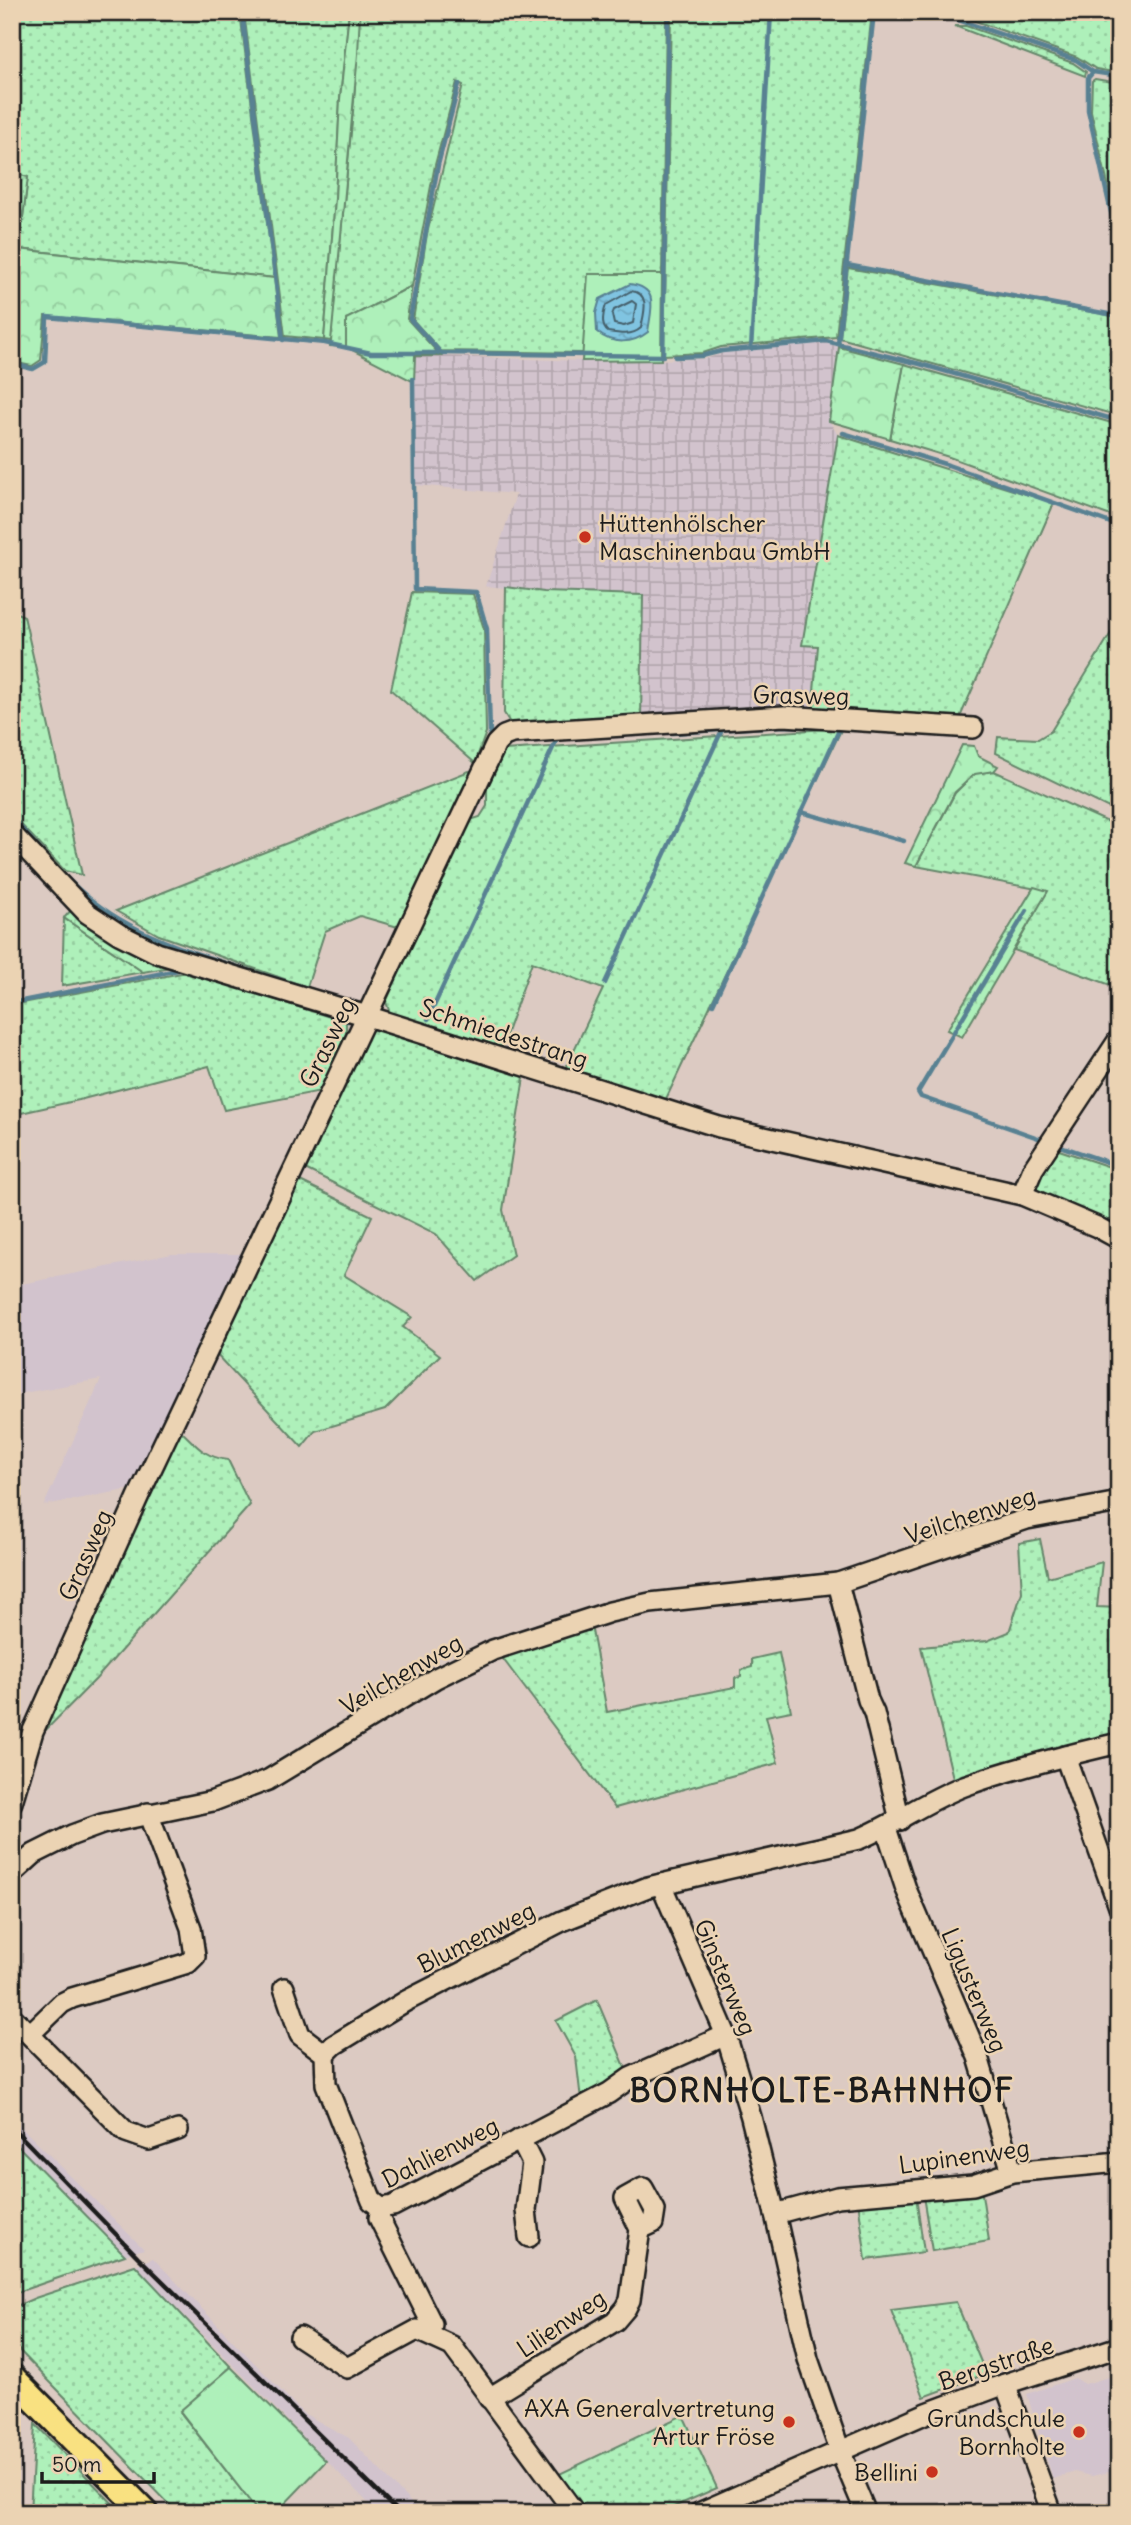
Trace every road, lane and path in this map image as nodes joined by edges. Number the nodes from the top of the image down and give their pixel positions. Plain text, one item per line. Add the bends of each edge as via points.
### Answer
1 (972, 728) dead end
2 (12, 834) edge
3 (367, 1016) junction
4 (1119, 1039) edge
5 (1022, 1195) junction
6 (1119, 1239) edge
7 (1119, 1502) edge
8 (838, 1583) junction
9 (1119, 1743) edge
10 (1065, 1756) junction
11 (12, 1802) edge
12 (148, 1813) junction
13 (893, 1824) junction
14 (12, 1874) edge
15 (661, 1884) junction
16 (1119, 1907) edge
17 (284, 1988) dead end
18 (12, 2017) edge
19 (30, 2034) junction
20 (726, 2035) junction
21 (324, 2053) junction
22 (177, 2130) dead end
23 (520, 2139) junction
24 (1119, 2162) edge
25 (1012, 2172) junction
26 (381, 2208) junction
27 (775, 2214) junction
28 (640, 2229) dead end
29 (529, 2237) dead end
30 (430, 2335) junction
31 (300, 2337) dead end
32 (1119, 2347) edge
33 (12, 2377) edge
34 (1005, 2384) junction
35 (489, 2398) junction
36 (840, 2451) junction
37 (146, 2513) edge
38 (575, 2513) edge
39 (699, 2513) edge
40 (866, 2513) edge
41 (1052, 2513) edge

1 - 3 street, Grasweg via 784,716 503,736
2 - 3 street, Schmiedestrang via 87,913 157,953
3 - 5 street, Schmiedestrang via 719,1127
3 - 11 street, Grasweg via 66,1657 33,1731
4 - 5 street via 1033,1169
5 - 6 street, Schmiedestrang
7 - 8 street, Veilchenweg via 1027,1519
8 - 12 street, Veilchenweg via 650,1603 493,1650 436,1678 268,1780 212,1801
8 - 13 street via 874,1713
9 - 10 street
10 - 13 street via 965,1786
10 - 16 street
12 - 14 street, Veilchenweg via 72,1835 34,1854
12 - 19 street via 191,1928 195,1956 188,1963 72,1998
13 - 15 street via 859,1839
13 - 25 street, Ligusterweg via 906,1889 978,2057
15 - 20 street, Ginsterweg
15 - 21 street, Blumenweg via 562,1921 406,2001
17 - 21 street via 300,2035
18 - 19 street
19 - 22 street via 126,2132 149,2140
20 - 23 street, Dahlienweg via 630,2078
20 - 27 street, Ginsterweg
21 - 26 street via 326,2084 372,2202
23 - 26 street, Dahlienweg via 393,2206
23 - 29 street, Dahlienweg via 532,2163 526,2210
24 - 25 street, Lupinenweg
25 - 27 street, Lupinenweg via 973,2185 837,2197
26 - 30 street via 379,2218 432,2324
27 - 36 street, Ginsterweg via 808,2359
28 - 35 street, Lilienweg via 630,2300 615,2321
30 - 31 street via 417,2330 347,2368
30 - 35 street via 452,2346
32 - 34 street, Bergstraße
33 - 37 main road
34 - 36 street, Bergstraße
34 - 41 street
35 - 38 street
36 - 39 street, Bergstraße
36 - 40 street, Ginsterweg

